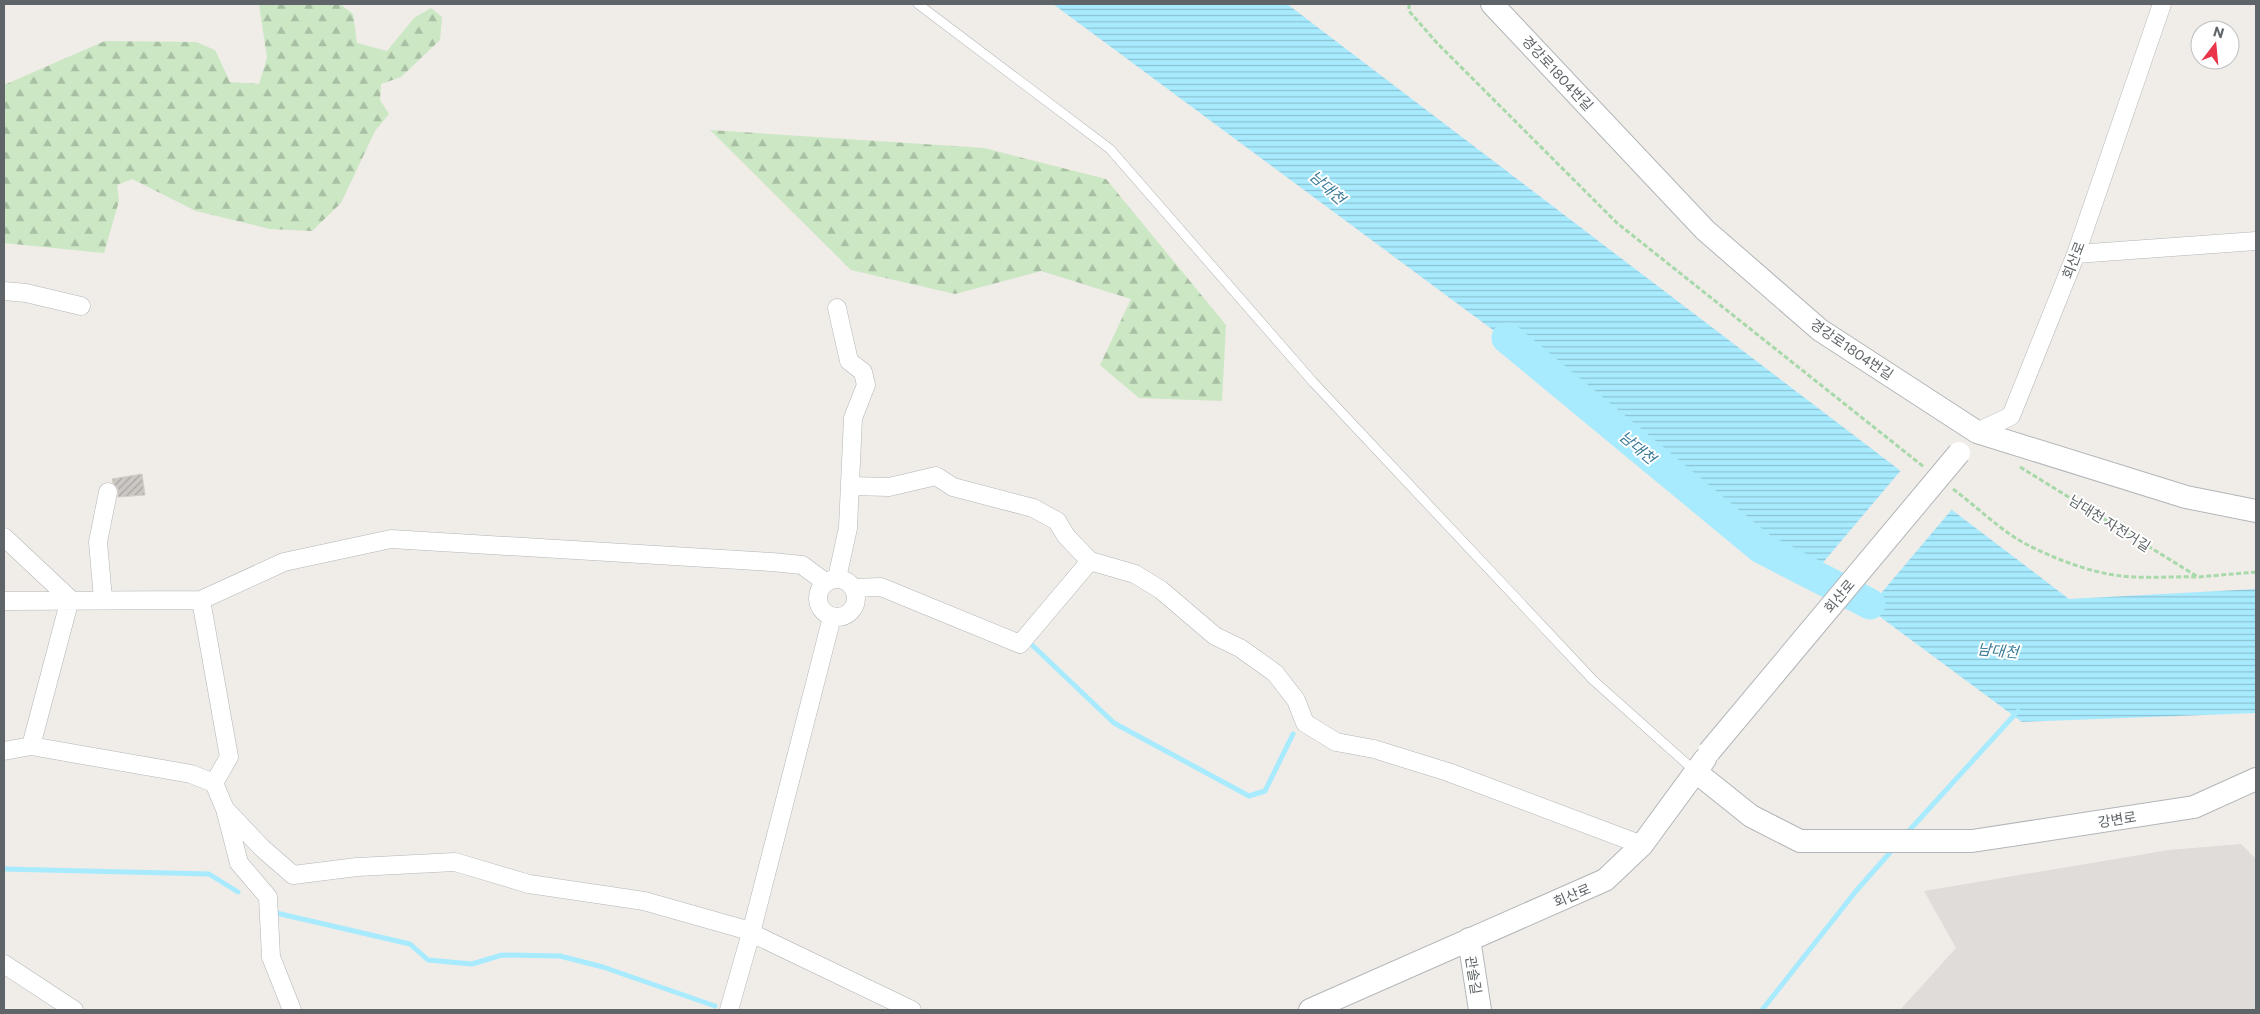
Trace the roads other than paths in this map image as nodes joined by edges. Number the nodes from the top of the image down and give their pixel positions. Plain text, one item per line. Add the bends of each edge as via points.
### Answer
1 (918, 4) edge
2 (1492, 4) edge
3 (2162, 4) edge
4 (2256, 241) edge
5 (2076, 254) junction
6 (4, 291) edge
7 (81, 306) dead end
8 (837, 308) dead end
9 (1977, 432) junction
10 (850, 486) junction
11 (108, 492) dead end
12 (2256, 510) edge
13 (4, 537) edge
14 (1090, 561) junction
15 (831, 580) junction
16 (854, 588) junction
17 (70, 599) junction
18 (103, 599) junction
19 (201, 600) junction
20 (4, 601) edge
21 (832, 617) junction
22 (31, 746) junction
23 (4, 751) edge
24 (1696, 772) junction
25 (2256, 779) edge
26 (214, 783) junction
27 (226, 809) junction
28 (1642, 845) junction
29 (751, 933) junction
30 (1469, 939) junction
31 (4, 964) edge
32 (74, 1010) edge
33 (292, 1010) edge
34 (729, 1010) edge
35 (912, 1010) edge
36 (1310, 1010) edge
37 (1480, 1010) edge

1 - 24 lane via 1110,149 1313,382 1593,680
2 - 9 street, 경강로1804번길 via 1705,230 1820,330
3 - 5 street, 회산로
4 - 5 street
5 - 9 street, 회산로 via 2011,416
6 - 7 street via 26,292
8 - 10 street via 849,361 864,372 866,385 852,418
9 - 12 street, 경강로1804번길 via 2186,497
9 - 24 street, 회산로, bridge via 1709,752
10 - 14 street via 889,486 936,476 953,487 1033,508 1057,520 1066,536
10 - 15 street via 848,528
11 - 18 street via 98,542
13 - 17 street
14 - 16 street via 1020,644 881,587
14 - 28 street via 1135,574 1161,590 1215,636 1240,648 1275,673 1296,700 1305,723 1336,742 1374,749 1448,772
15 - 16 street via 844,580
15 - 19 street via 802,566 772,562 391,539 284,562
15 - 21 street via 818,592 819,605
16 - 21 street via 857,601 850,612 838,618
17 - 18 street
17 - 20 street
17 - 22 street
18 - 19 street
19 - 26 street via 229,756
21 - 29 street
22 - 23 street
22 - 26 street via 191,774
24 - 25 street, 강변로 via 1751,816 1800,841 1972,841 2194,807
24 - 28 street, 회산로
26 - 27 street
27 - 29 street via 262,848 293,875 358,866 455,862 529,884 644,901
27 - 33 street via 239,863 268,897 271,957
28 - 30 street, 회산로 via 1605,880
29 - 34 street
29 - 35 street
30 - 36 street, 회산로
30 - 37 street, 관솔길
31 - 32 street

